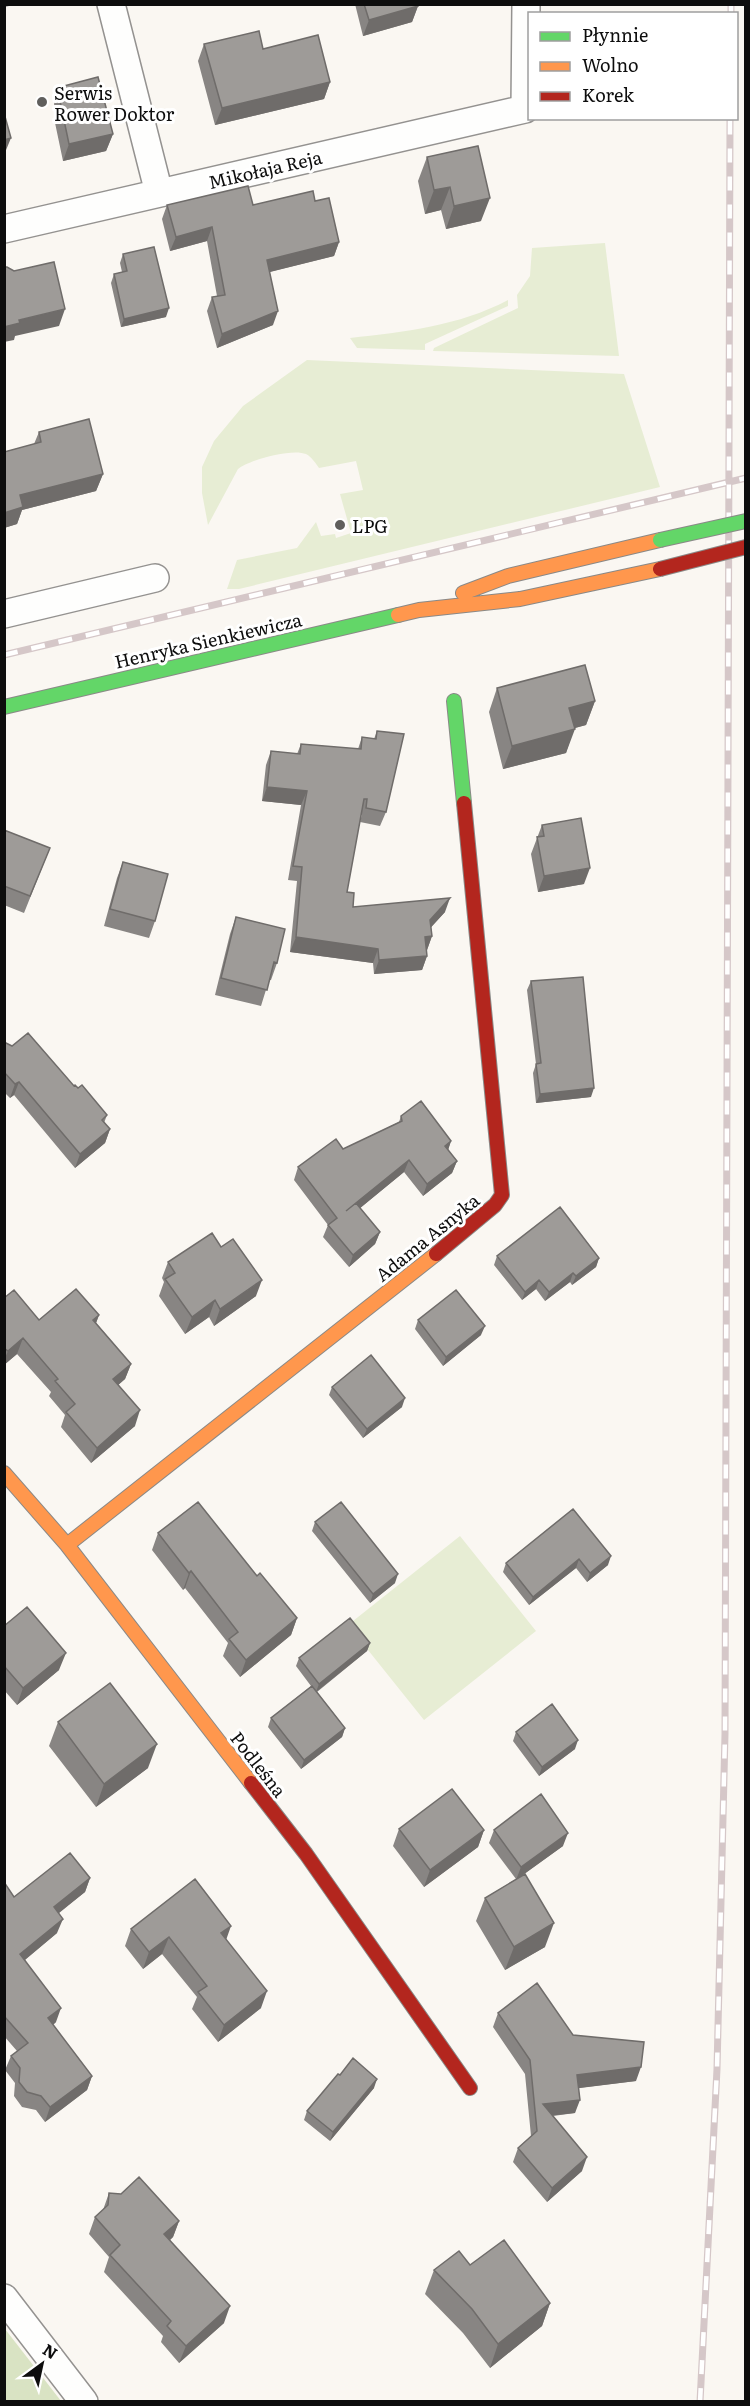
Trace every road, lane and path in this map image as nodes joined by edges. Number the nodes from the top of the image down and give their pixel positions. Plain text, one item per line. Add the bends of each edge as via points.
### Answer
1 (111, 4) edge
2 (526, 4) edge
3 (159, 193) junction
4 (4, 230) edge
5 (746, 521) edge
6 (746, 547) edge
7 (155, 578) dead end
8 (420, 610) junction
9 (4, 614) edge
10 (454, 701) dead end
11 (4, 707) edge
12 (4, 1473) edge
13 (67, 1545) junction
14 (470, 2088) dead end
15 (4, 2298) edge
16 (84, 2402) edge

1 - 3 street
2 - 3 street, Mikołaja Reja via 525,108
3 - 4 street, Mikołaja Reja
5 - 8 street, Henryka Sienkiewicza, bridge via 508,576
6 - 8 street, Henryka Sienkiewicza, bridge via 520,598
7 - 9 street
8 - 11 street, Henryka Sienkiewicza
10 - 13 street, Adama Asnyka via 502,1195 452,1241
12 - 13 street, Podleśna
13 - 14 street, Podleśna via 306,1854
15 - 16 street

